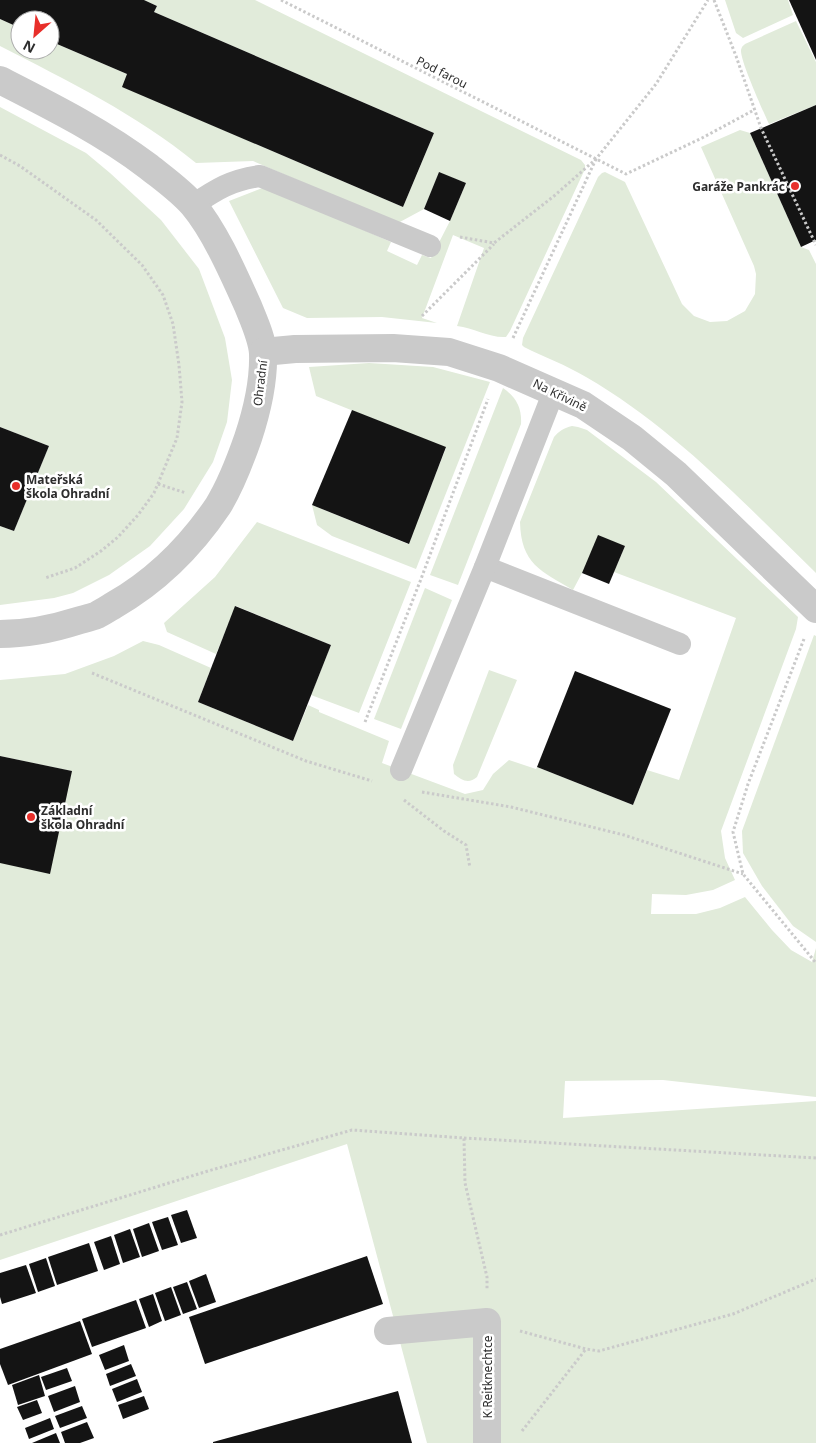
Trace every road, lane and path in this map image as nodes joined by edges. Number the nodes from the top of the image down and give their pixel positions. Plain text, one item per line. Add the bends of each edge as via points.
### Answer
1 (281, 0) edge
2 (708, 0) edge
3 (714, 0) edge
4 (0, 80) edge
5 (754, 110) junction
6 (0, 155) edge
7 (596, 159) junction
8 (193, 205) junction
9 (494, 243) junction
10 (816, 244) edge
11 (430, 246) joint
12 (420, 318) dead end
13 (263, 352) junction
14 (499, 368) junction
15 (554, 391) junction
16 (158, 484) junction
17 (189, 494) dead end
18 (484, 567) junction
19 (46, 578) dead end
20 (816, 609) edge
21 (0, 634) edge
22 (680, 644) dead end
23 (92, 673) dead end
24 (365, 722) dead end
25 (401, 770) dead end
26 (377, 783) dead end
27 (415, 791) dead end
28 (400, 797) dead end
29 (470, 868) dead end
30 (743, 874) junction
31 (816, 963) edge
32 (464, 1138) junction
33 (816, 1158) edge
34 (0, 1235) edge
35 (816, 1279) edge
36 (487, 1322) junction
37 (388, 1330) dead end
38 (586, 1349) junction
39 (518, 1435) dead end
40 (487, 1443) edge

1 - 7 path, Pod farou
2 - 7 path via 656,84
3 - 5 path
4 - 8 street, Ohradní via 68,115 127,151 164,178
5 - 7 path, Pod farou via 626,174
5 - 10 path
6 - 16 path via 96,220 142,265 163,295 174,324 182,402 177,438
7 - 9 path
7 - 14 path
8 - 11 lane via 215,190 241,179 260,176
8 - 13 street, Ohradní via 236,279 256,325
9 - 11 path via 441,234
9 - 12 path
13 - 14 street, Na Křivině via 393,348 448,352
13 - 21 street, Ohradní via 262,385 242,456 218,504 179,553 150,581 96,615 51,629
14 - 15 street, Na Křivině
14 - 24 path
15 - 18 lane
15 - 20 street, Na Křivině via 583,405 632,438 676,474
16 - 17 path
16 - 19 path via 138,515 113,542 75,568
18 - 22 lane
18 - 25 lane
20 - 30 path via 748,784 733,832
23 - 26 path via 306,761
27 - 30 path via 511,808 624,835
28 - 29 path via 466,845
30 - 31 path
32 - 33 path
32 - 34 path via 352,1130 208,1170
32 - 36 path via 465,1183 487,1277
35 - 38 path via 733,1314 599,1351
36 - 37 street, K Reitknechtce
36 - 38 path
36 - 40 street, K Reitknechtce
38 - 39 path

